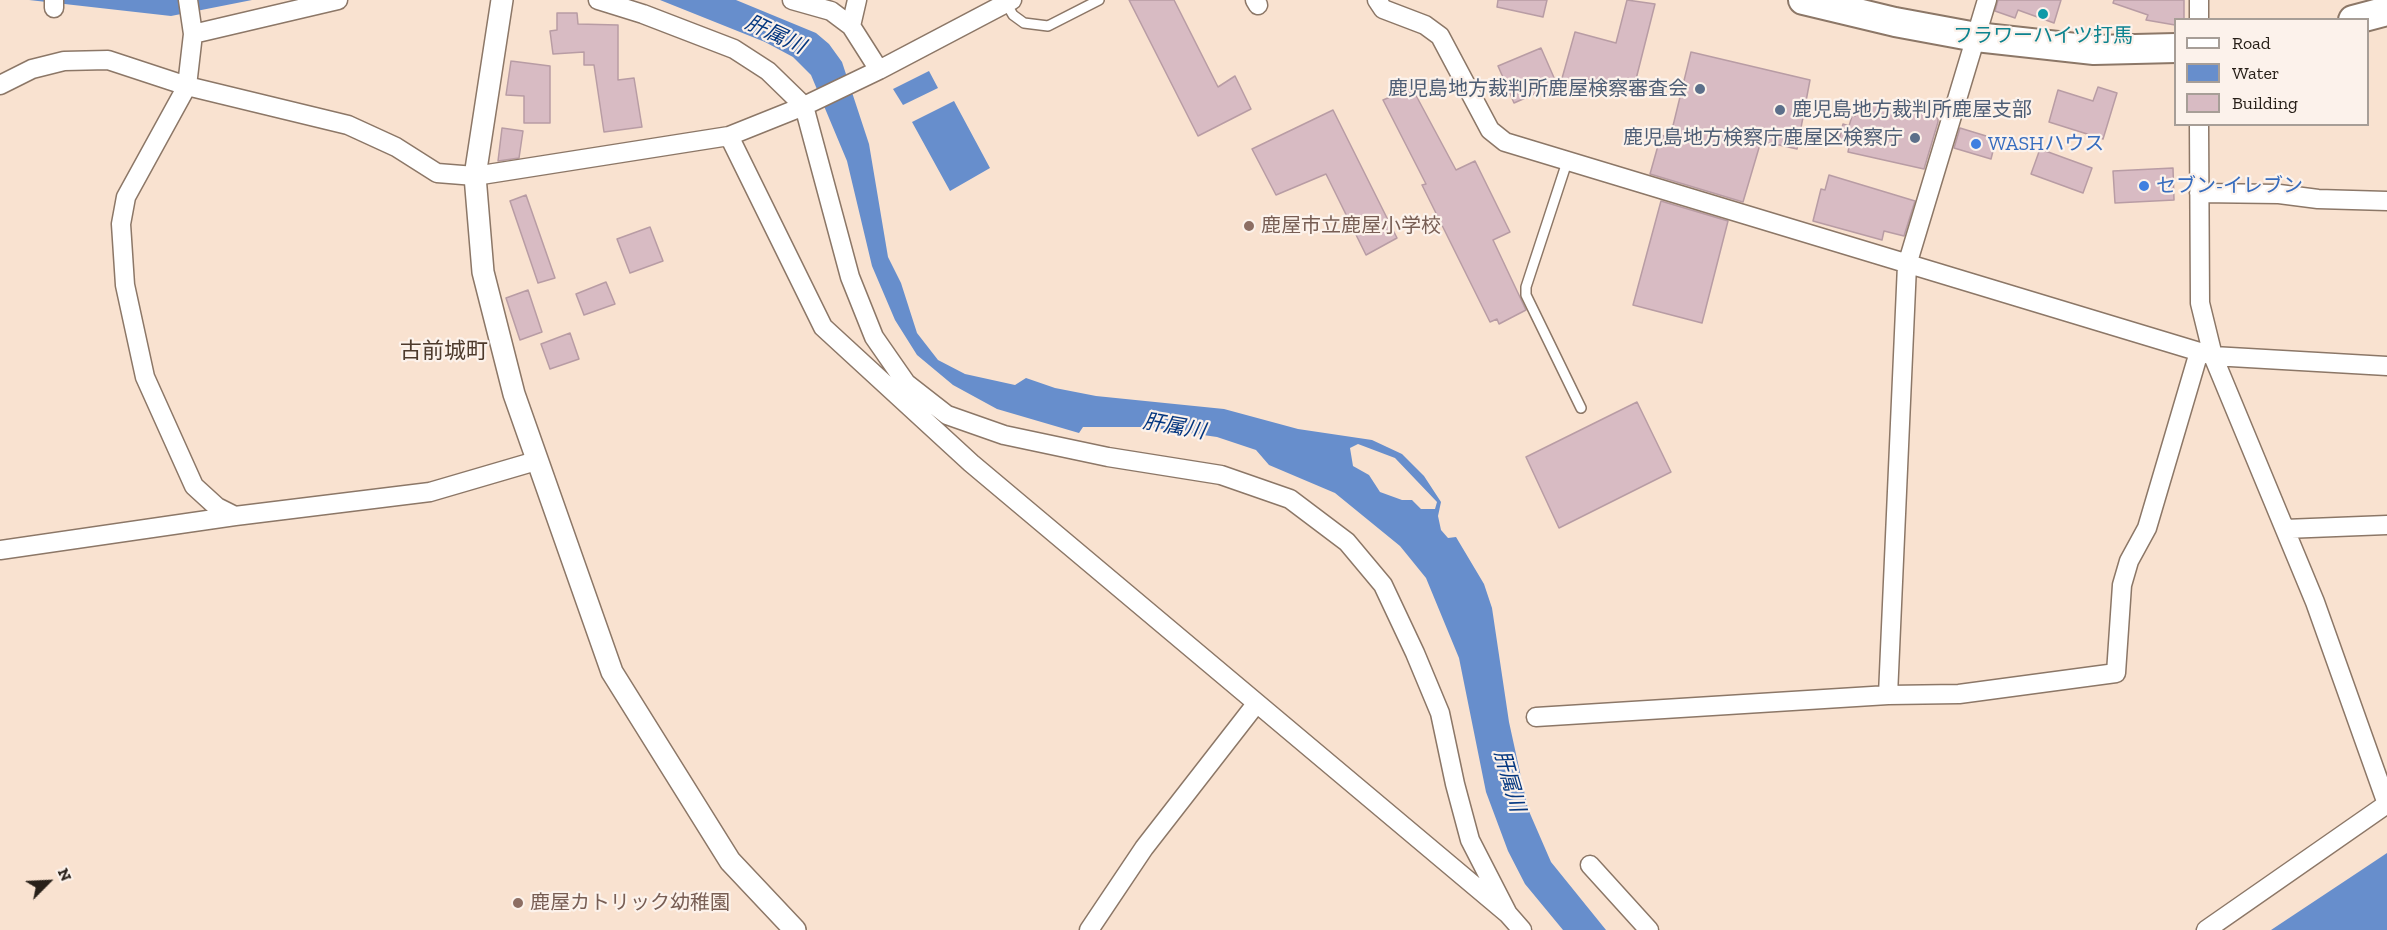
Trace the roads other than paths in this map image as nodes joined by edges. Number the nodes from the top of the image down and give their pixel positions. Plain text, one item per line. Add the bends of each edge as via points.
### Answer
1 (188, 0) edge
2 (338, 0) edge
3 (502, 0) edge
4 (598, 0) edge
5 (792, 0) edge
6 (857, 0) edge
7 (1099, 0) edge
8 (1377, 0) edge
9 (1987, 0) edge
10 (2199, 0) edge
11 (1807, 1) edge
12 (1009, 2) edge
13 (2387, 11) edge
14 (2199, 18) edge
15 (2361, 18) edge
16 (851, 26) junction
17 (192, 29) junction
18 (1976, 37) junction
19 (2174, 48) edge
20 (879, 70) junction
21 (0, 85) edge
22 (187, 86) junction
23 (804, 106) junction
24 (2199, 126) edge
25 (729, 136) junction
26 (1567, 162) junction
27 (475, 176) junction
28 (2199, 193) junction
29 (2387, 201) edge
30 (1907, 265) junction
31 (2206, 354) junction
32 (2387, 366) edge
33 (1581, 408) dead end
34 (536, 461) junction
35 (235, 516) junction
36 (2387, 525) edge
37 (2284, 529) junction
38 (0, 550) edge
39 (1888, 695) junction
40 (1256, 704) junction
41 (1536, 717) dead end
42 (2387, 804) edge
43 (1590, 865) dead end
44 (1508, 914) junction
45 (795, 930) edge
46 (1089, 930) edge
47 (1522, 930) edge
48 (1649, 930) edge
49 (2206, 930) edge

1 - 17 street
2 - 17 street
3 - 27 street
4 - 23 street via 734,49 768,71
5 - 16 street via 831,11
6 - 16 street
7 - 12 lane via 1048,26 1024,23 1013,15
8 - 26 street via 1383,9 1425,25 1440,36 1490,130 1505,142
9 - 18 street
10 - 14 street
11 - 18 highway
12 - 20 street
13 - 15 highway
16 - 20 street
17 - 22 street
18 - 19 highway via 2094,50
18 - 30 street
20 - 23 street
21 - 22 street via 32,69 64,61 108,60
22 - 27 street via 348,125 396,147 437,173
22 - 35 street via 126,196 121,224 125,285 145,377 194,486 217,507
23 - 25 street
23 - 44 street via 850,277 874,337 906,383 947,415 1004,435 1221,475 1290,499 1347,542 1383,585 1415,653 1440,712 1470,840
24 - 28 street
25 - 27 street
25 - 40 street via 823,327 971,463
26 - 30 street
26 - 33 lane via 1526,295
27 - 34 street via 483,272 514,394
28 - 29 street
28 - 31 street via 2200,303
30 - 31 street
30 - 39 street
31 - 32 street
31 - 37 street
31 - 39 street via 2146,528 2122,585 2116,673 1959,694
34 - 35 street via 430,492
34 - 45 street via 612,672 730,861
35 - 38 street
36 - 37 street
37 - 42 street via 2315,602
39 - 41 street
40 - 44 street
40 - 46 street via 1144,848
42 - 49 street
43 - 48 street
44 - 47 street

